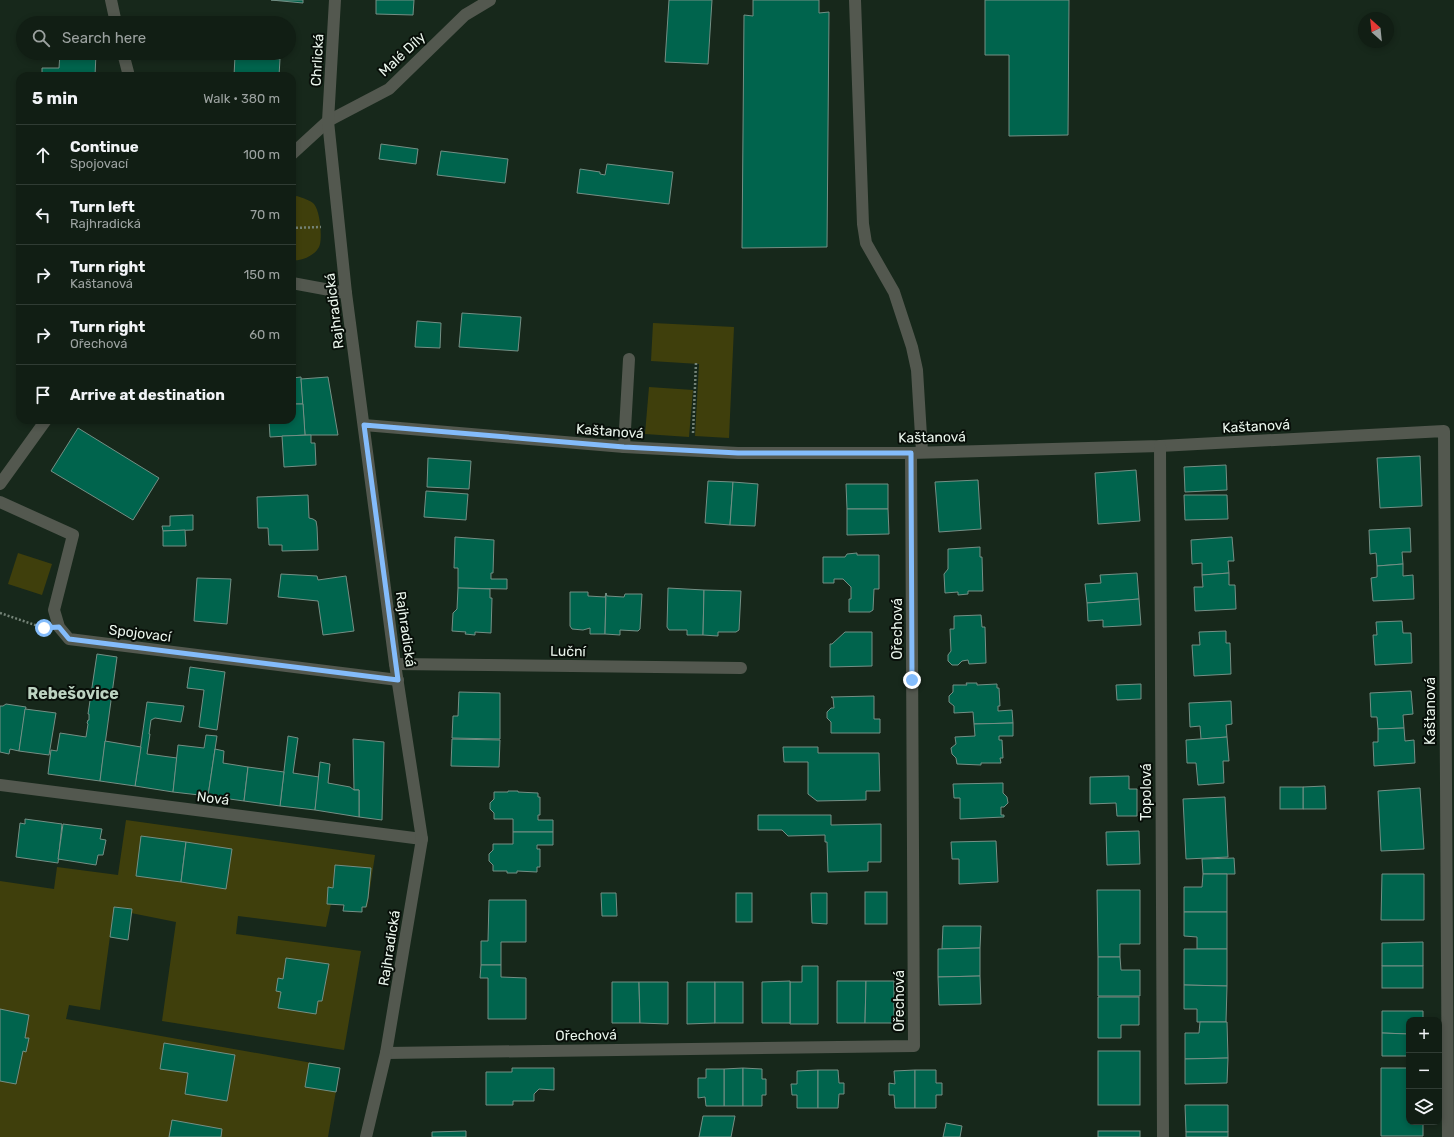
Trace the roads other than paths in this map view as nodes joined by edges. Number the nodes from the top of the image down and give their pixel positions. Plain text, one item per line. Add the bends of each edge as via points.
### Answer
1 (111, 0) edge
2 (335, 0) edge
3 (490, 0) edge
4 (854, 0) edge
5 (114, 16) edge
6 (126, 60) edge
7 (128, 72) edge
8 (328, 121) junction
9 (296, 150) edge
10 (296, 284) edge
11 (346, 293) junction
12 (629, 359) dead end
13 (43, 424) edge
14 (364, 425) junction
15 (1160, 446) junction
16 (624, 447) junction
17 (917, 453) junction
18 (0, 484) edge
19 (0, 502) edge
20 (395, 664) junction
21 (741, 668) dead end
22 (398, 680) junction
23 (0, 785) edge
24 (422, 840) junction
25 (386, 1053) junction
26 (366, 1137) edge
27 (1162, 1137) edge
28 (1448, 1137) edge

1 - 5 street
2 - 8 street, Chrlická
3 - 8 street, Malé Díly via 464,15 389,89
4 - 17 street via 863,224 866,243 894,292 912,347 917,370
6 - 7 street
8 - 9 street, Malé Díly
8 - 11 street, Rajhradická
10 - 11 street
11 - 14 street, Rajhradická
12 - 16 street
13 - 18 street
14 - 16 street, Kaštanová
14 - 20 street, Rajhradická
15 - 17 street, Kaštanová
15 - 27 street, Topolová
15 - 28 street, Kaštanová via 1444,431
16 - 17 street, Kaštanová via 738,453
17 - 25 street, Ořechová via 914,1046
19 - 22 street, Spojovací via 73,535 54,610 59,627 69,639
20 - 21 street, Luční
20 - 22 street, Rajhradická
22 - 24 street, Rajhradická
23 - 24 street, Nová
24 - 25 street, Rajhradická
25 - 26 street, Rajhradická

